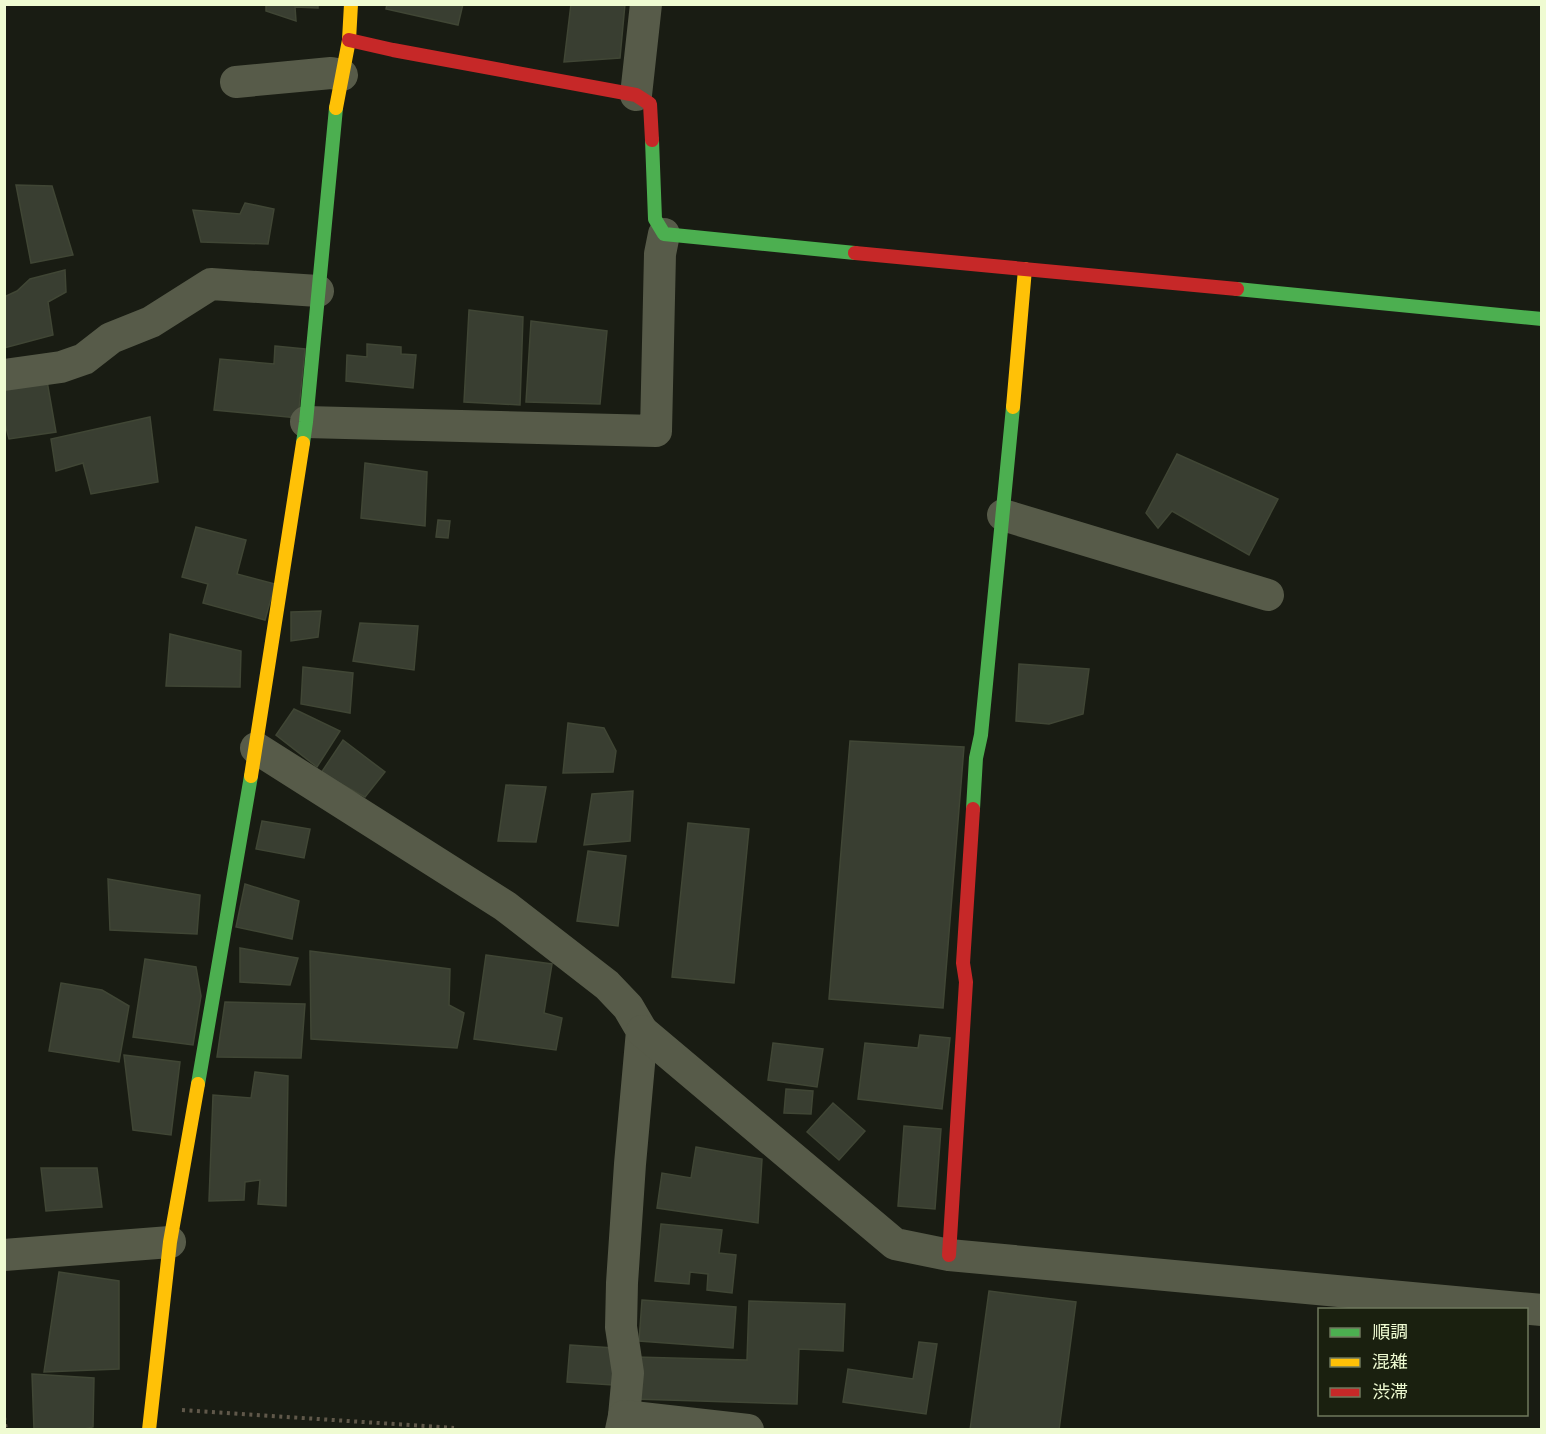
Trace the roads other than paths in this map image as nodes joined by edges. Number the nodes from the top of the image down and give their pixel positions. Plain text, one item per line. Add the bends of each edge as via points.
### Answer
1 (351, 4) edge
2 (646, 4) edge
3 (349, 40) junction
4 (342, 75) junction
5 (236, 82) dead end
6 (636, 95) junction
7 (664, 234) junction
8 (1025, 269) junction
9 (318, 291) junction
10 (1542, 319) edge
11 (4, 375) edge
12 (306, 422) junction
13 (1003, 515) junction
14 (1268, 595) dead end
15 (256, 748) junction
16 (642, 1031) junction
17 (170, 1242) junction
18 (4, 1255) edge
19 (949, 1255) junction
20 (1520, 1308) edge
21 (622, 1423) edge
22 (149, 1430) edge
23 (748, 1430) edge

1 - 3 street
2 - 6 street
3 - 4 street
3 - 6 street
4 - 5 street
4 - 9 street
6 - 7 street via 650,104 655,219
7 - 8 street
7 - 12 street via 660,254 656,431
8 - 10 street
8 - 13 street
9 - 11 street via 211,284 151,322 111,338 84,359 61,367
9 - 12 street
12 - 15 street
13 - 14 street
13 - 19 street via 976,758
15 - 16 street via 505,906 607,986 628,1007
15 - 17 street
16 - 19 street via 895,1244
16 - 21 street via 622,1283 621,1327 628,1373
17 - 18 street
17 - 22 street
19 - 20 street
21 - 23 street

